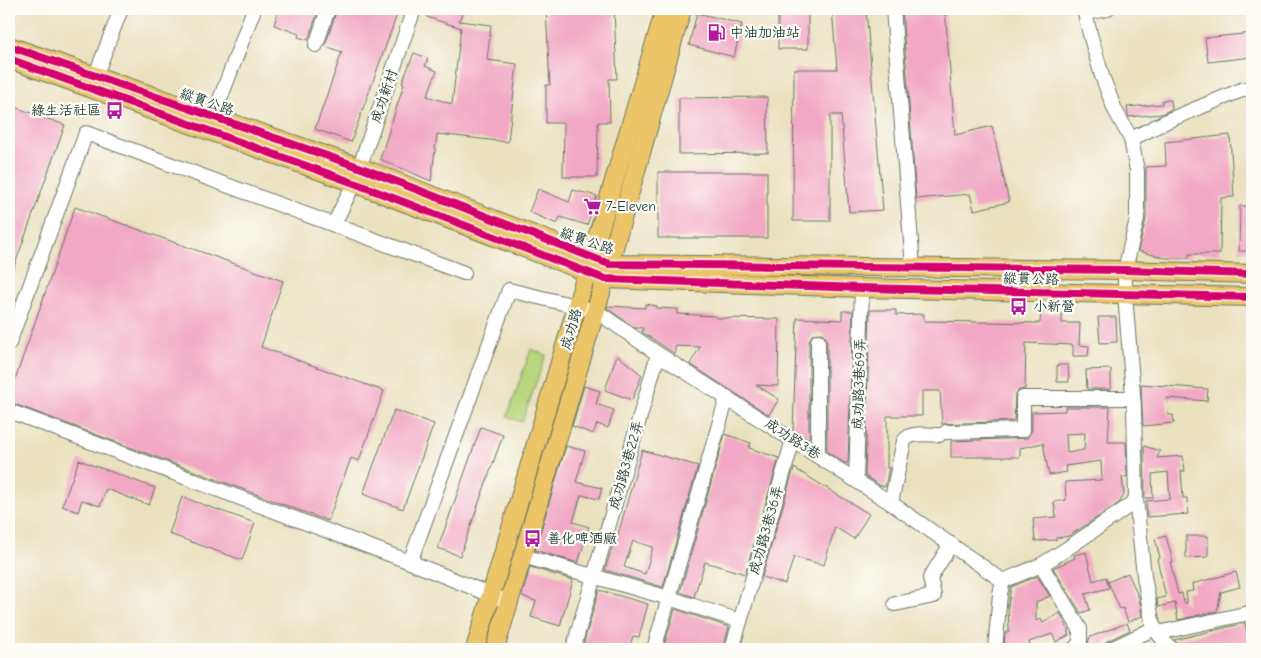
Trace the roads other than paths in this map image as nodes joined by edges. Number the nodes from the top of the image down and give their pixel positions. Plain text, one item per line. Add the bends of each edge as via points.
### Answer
1 (121, 9) edge
2 (254, 9) edge
3 (328, 9) edge
4 (414, 9) edge
5 (665, 9) edge
6 (682, 9) edge
7 (893, 9) edge
8 (1107, 9) edge
9 (1085, 11) edge
10 (316, 45) dead end
11 (9, 46) edge
12 (9, 58) edge
13 (93, 82) junction
14 (1252, 89) edge
15 (214, 118) junction
16 (1130, 139) junction
17 (356, 175) junction
18 (334, 224) junction
19 (913, 268) junction
20 (599, 269) junction
21 (1125, 270) junction
22 (464, 273) dead end
23 (1252, 274) edge
24 (862, 288) junction
25 (1125, 294) junction
26 (1252, 297) edge
27 (578, 306) junction
28 (596, 311) junction
29 (818, 341) dead end
30 (9, 343) edge
31 (658, 354) junction
32 (727, 398) junction
33 (1133, 398) junction
34 (9, 411) edge
35 (793, 440) junction
36 (818, 456) junction
37 (856, 480) junction
38 (1136, 498) junction
39 (891, 503) junction
40 (951, 544) junction
41 (523, 556) junction
42 (410, 562) junction
43 (1040, 565) junction
44 (593, 577) junction
45 (1003, 581) junction
46 (491, 596) junction
47 (669, 598) junction
48 (509, 602) junction
49 (895, 604) dead end
50 (1249, 612) dead end
51 (740, 621) junction
52 (1160, 640) edge
53 (475, 649) edge
54 (495, 649) edge
55 (572, 649) edge
56 (654, 649) edge
57 (732, 649) edge
58 (995, 649) edge
59 (1074, 649) edge
60 (1110, 649) edge

1 - 13 street
2 - 15 street
3 - 10 street
4 - 17 street, 成功新村
5 - 20 main road, 成功路
6 - 20 main road, 成功路
7 - 19 street
8 - 9 street
9 - 16 street via 1102,76
11 - 13 main road, 縱貫公路
12 - 13 main road, 縱貫公路
13 - 15 main road, 縱貫公路
13 - 17 main road, 縱貫公路
14 - 16 street via 1244,89
15 - 17 main road, 縱貫公路
16 - 21 street via 1136,171 1136,219
17 - 18 street, 成功新村
17 - 20 main road, 縱貫公路
18 - 22 street
18 - 30 street via 86,133
19 - 20 main road, 縱貫公路
19 - 21 main road, 縱貫公路
20 - 24 main road, 縱貫公路
20 - 27 main road, 成功路
20 - 28 main road, 成功路
21 - 23 main road, 縱貫公路
21 - 25 street
24 - 25 main road, 縱貫公路
24 - 37 street, 成功路3巷69弄
25 - 26 main road, 縱貫公路
25 - 33 street
27 - 28 street, 成功路3巷
27 - 42 street, 成功路3巷 via 509,290
27 - 46 main road, 成功路
28 - 31 street, 成功路3巷
28 - 41 main road, 成功路
29 - 36 street
31 - 32 street, 成功路3巷
31 - 44 street, 成功路3巷22弄
32 - 35 street, 成功路3巷
32 - 47 street
33 - 38 street
33 - 39 street via 1023,398 1023,430 907,436
34 - 42 street
35 - 36 street, 成功路3巷
35 - 51 street, 成功路3巷36弄
36 - 37 street, 成功路3巷
37 - 39 street, 成功路3巷
38 - 43 street via 1129,506
38 - 52 street via 1144,576 1153,626
39 - 40 street, 成功路3巷
40 - 45 street, 成功路3巷
40 - 49 street via 930,578 934,596
41 - 44 street
41 - 48 main road, 成功路
42 - 46 street
43 - 45 street
43 - 59 street via 1080,629 1080,643
44 - 47 street
44 - 55 street, 成功路3巷22弄
45 - 58 street
46 - 48 street
46 - 53 main road, 成功路
47 - 51 street
47 - 56 street
48 - 54 main road, 成功路
50 - 52 street
51 - 57 street, 成功路3巷36弄
52 - 60 street

